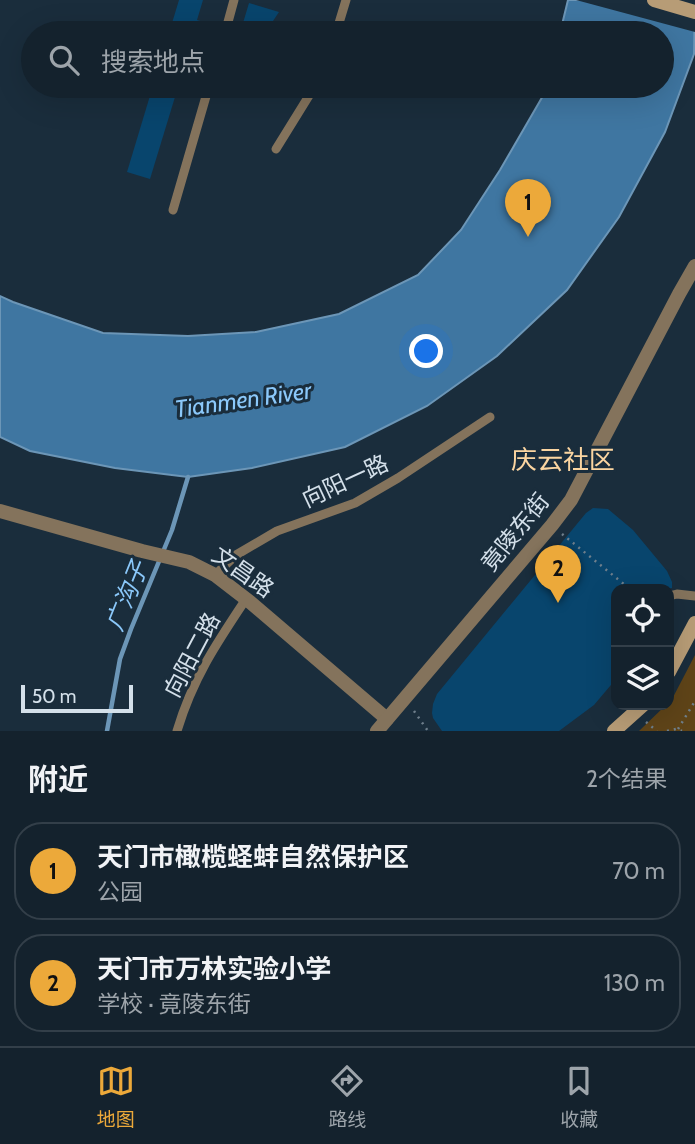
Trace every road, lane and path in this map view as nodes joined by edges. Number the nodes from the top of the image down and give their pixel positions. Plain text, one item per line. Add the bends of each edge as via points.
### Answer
1 (234, 0) edge
2 (346, 0) edge
3 (654, 0) edge
4 (695, 12) edge
5 (228, 21) edge
6 (340, 21) edge
7 (206, 98) edge
8 (308, 98) edge
9 (276, 149) dead end
10 (173, 210) dead end
11 (695, 266) edge
12 (490, 416) dead end
13 (0, 511) edge
14 (552, 526) junction
15 (215, 575) junction
16 (624, 584) edge
17 (674, 595) edge
18 (695, 596) edge
19 (246, 599) junction
20 (695, 623) edge
21 (695, 638) edge
22 (674, 663) edge
23 (674, 676) edge
24 (405, 698) junction
25 (695, 701) edge
26 (642, 711) edge
27 (387, 719) junction
28 (680, 730) edge
29 (177, 731) edge
30 (377, 731) edge
31 (428, 731) edge
32 (614, 731) edge
33 (625, 731) edge
34 (657, 731) edge
35 (667, 731) edge

1 - 5 lane
2 - 6 lane
3 - 4 main road
7 - 10 lane
8 - 9 lane
11 - 14 street, 竟陵东街 via 571,500
12 - 15 lane, 向阳一路 via 388,484 355,503 277,531 236,555
13 - 15 street, 文昌路 via 189,562
14 - 16 path
14 - 24 street, 竟陵东街
15 - 19 street, 文昌路
17 - 18 lane
19 - 27 street, 文昌路
19 - 29 lane, 向阳二路 via 199,673
20 - 22 main road
21 - 23 main road
24 - 27 street, 竟陵东街
24 - 31 path
25 - 28 path
26 - 32 main road
26 - 33 main road
26 - 34 path
27 - 30 street, 竟陵东街
28 - 35 path

